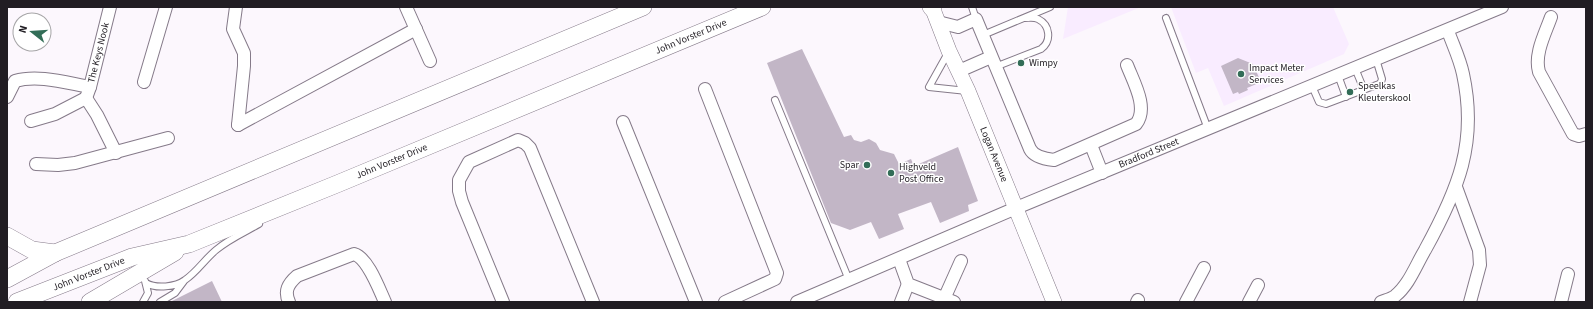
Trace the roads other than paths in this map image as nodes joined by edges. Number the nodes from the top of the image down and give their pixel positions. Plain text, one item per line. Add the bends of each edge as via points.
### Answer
1 (110, 7) edge
2 (166, 7) edge
3 (236, 7) edge
4 (406, 7) edge
5 (643, 7) edge
6 (762, 7) edge
7 (972, 7) edge
8 (1050, 7) edge
9 (1502, 7) edge
10 (934, 11) edge
11 (1551, 17) dead end
12 (1025, 18) junction
13 (1166, 18) dead end
14 (976, 19) junction
15 (416, 29) junction
16 (1448, 30) junction
17 (982, 35) junction
18 (949, 51) junction
19 (1376, 59) junction
20 (430, 61) dead end
21 (993, 62) junction
22 (1127, 65) dead end
23 (1355, 68) junction
24 (958, 71) junction
25 (1338, 75) junction
26 (144, 82) dead end
27 (1312, 86) junction
28 (705, 89) dead end
29 (1364, 90) junction
30 (968, 91) junction
31 (88, 93) junction
32 (1346, 96) junction
33 (7, 97) edge
34 (775, 100) dead end
35 (31, 121) dead end
36 (623, 122) dead end
37 (1208, 129) junction
38 (1586, 134) edge
39 (168, 138) dead end
40 (1091, 145) junction
41 (116, 153) junction
42 (36, 164) dead end
43 (1102, 173) junction
44 (1456, 187) junction
45 (1016, 208) junction
46 (270, 210) junction
47 (7, 236) edge
48 (55, 253) junction
49 (899, 260) junction
50 (961, 261) dead end
51 (1204, 268) dead end
52 (138, 269) junction
53 (1568, 274) dead end
54 (8, 277) edge
55 (849, 280) junction
56 (184, 281) junction
57 (908, 284) junction
58 (1258, 285) dead end
59 (747, 298) edge
60 (949, 300) edge
61 (18, 302) edge
62 (90, 302) edge
63 (144, 302) edge
64 (160, 302) edge
65 (290, 302) edge
66 (385, 302) edge
67 (503, 302) edge
68 (593, 302) edge
69 (696, 302) edge
70 (725, 302) edge
71 (797, 302) edge
72 (901, 302) edge
73 (1054, 302) edge
74 (1186, 302) edge
75 (1249, 302) edge
76 (1381, 302) edge
77 (1470, 302) edge
78 (1561, 302) edge

1 - 31 street, The Keys Nook
2 - 26 street
3 - 15 street via 233,29 244,53 238,125
4 - 15 street
5 - 48 main road
6 - 46 main road, John Vorster Drive
7 - 14 lane
8 - 12 lane
9 - 16 street, Bradford Street
10 - 14 street via 958,27
10 - 18 street, Logan Avenue
11 - 38 street via 1538,58 1539,72 1573,134
12 - 17 lane
12 - 21 lane via 1038,19 1048,29 1046,45 1042,49
13 - 37 lane
14 - 17 street
15 - 20 street
16 - 19 street, Bradford Street
16 - 44 street via 1463,72 1469,122 1465,155
17 - 21 street
18 - 24 street, Logan Avenue
18 - 30 lane via 929,87
19 - 23 street, Bradford Street
19 - 29 lane via 1381,82
21 - 24 street
21 - 40 street via 1032,153 1054,160
22 - 40 street via 1142,109 1139,120 1136,124
23 - 25 street, Bradford Street
23 - 29 lane
24 - 30 street, Logan Avenue
25 - 27 street, Bradford Street
25 - 32 lane
27 - 32 lane via 1322,104
27 - 37 street, Bradford Street
28 - 59 street via 776,269 775,279
29 - 32 lane
30 - 45 street, Logan Avenue
31 - 33 street via 49,80 25,78 15,81
31 - 35 street via 55,114
31 - 41 street
34 - 55 lane
36 - 69 street
37 - 43 street, Bradford Street
39 - 41 street
40 - 43 street
41 - 42 street via 76,163
43 - 45 street, Bradford Street
44 - 76 street via 1407,282 1393,297
44 - 77 street via 1481,259
45 - 49 street, Bradford Street
45 - 73 street, Logan Avenue
46 - 52 main road, John Vorster Drive via 189,244
46 - 56 lane via 265,220 215,250
47 - 48 main road via 32,250
48 - 54 main road
49 - 55 street, Bradford Street
49 - 57 street
50 - 60 street
51 - 74 street
52 - 56 lane via 152,286
52 - 61 main road, John Vorster Drive
52 - 62 main road
52 - 63 lane via 148,293
53 - 78 street
54 - 61 main road
55 - 71 street, Bradford Street
56 - 64 lane via 175,293
57 - 60 street
57 - 72 street
58 - 75 street
59 - 70 street
65 - 66 street via 286,293 290,282 297,276 354,254 359,255 366,264
67 - 68 street via 462,202 458,180 469,162 518,140 530,148

